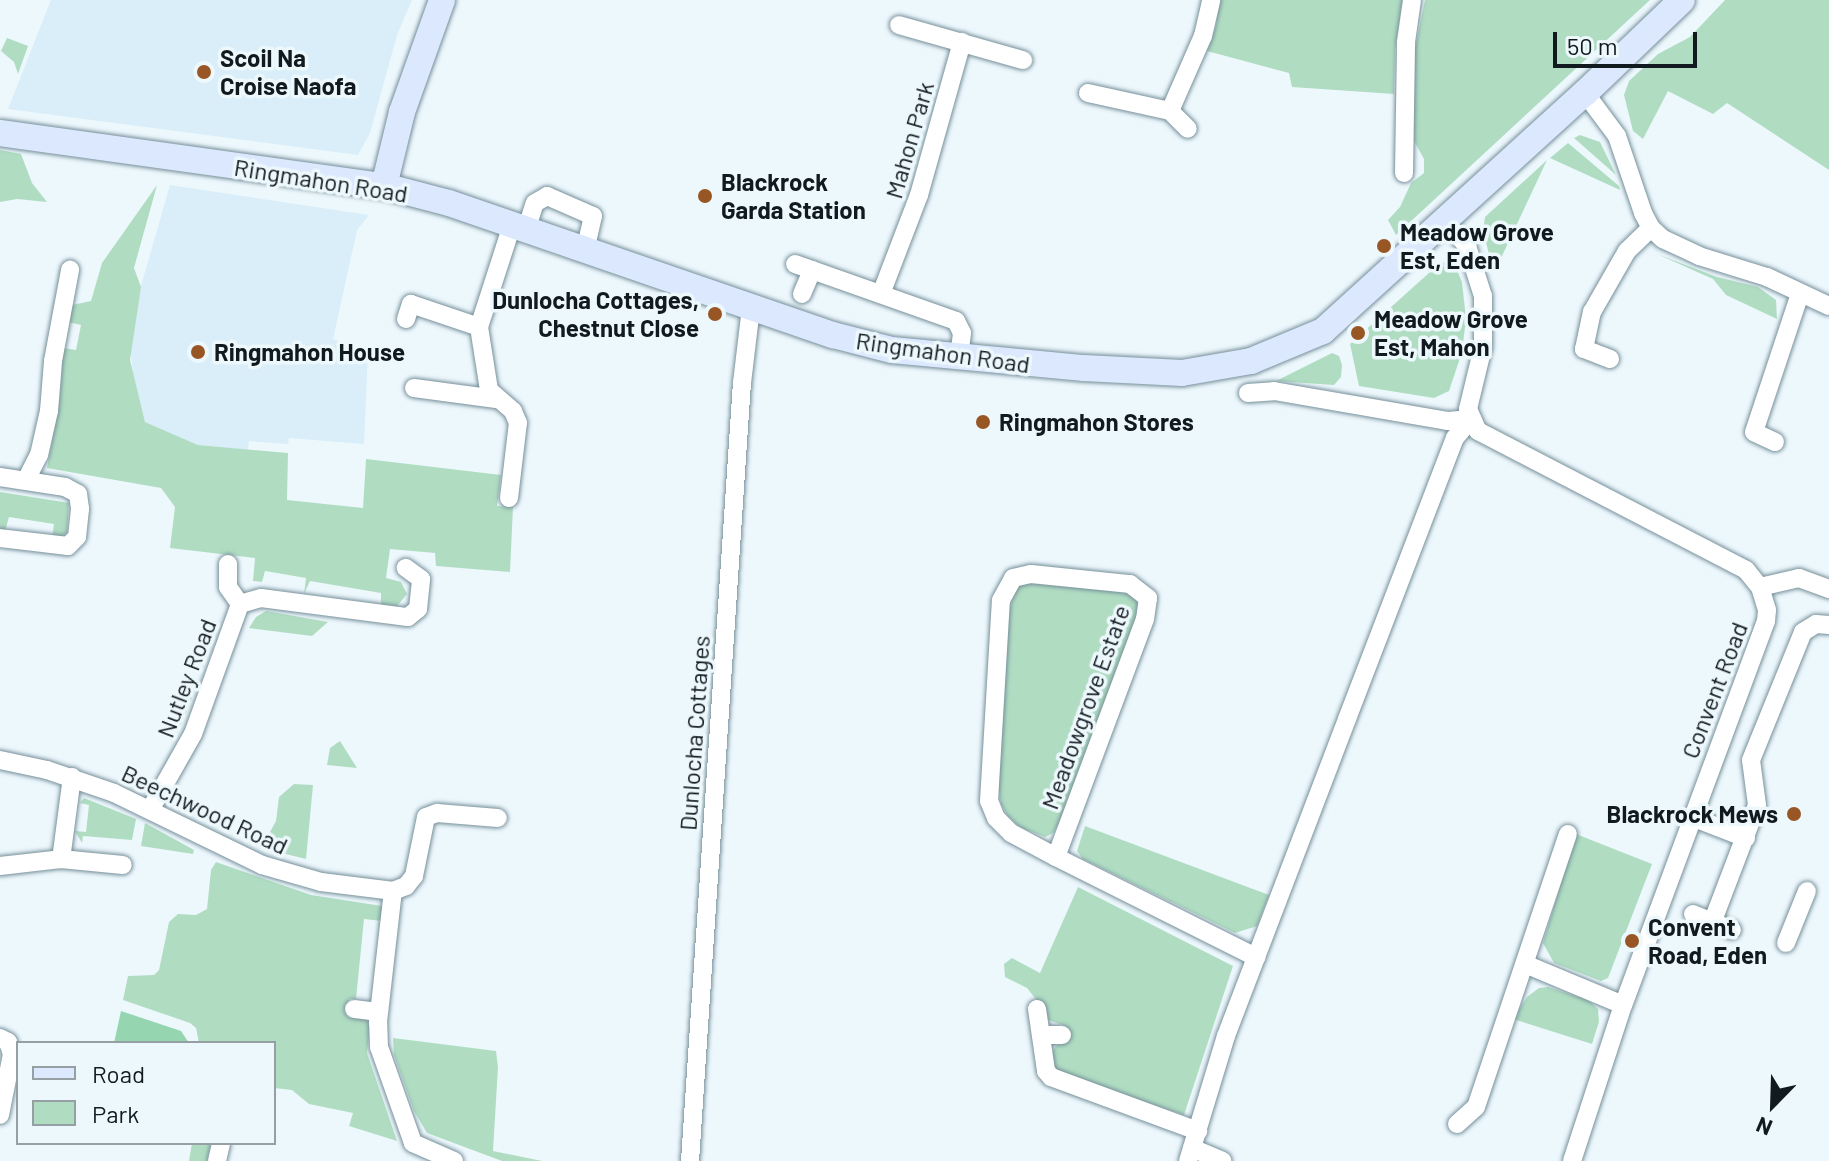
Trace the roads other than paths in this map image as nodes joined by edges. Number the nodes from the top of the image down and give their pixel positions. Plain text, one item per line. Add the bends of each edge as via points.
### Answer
1 (442, 0) edge
2 (1211, 0) edge
3 (1412, 0) edge
4 (1682, 0) edge
5 (899, 25) dead end
6 (962, 42) junction
7 (1023, 60) dead end
8 (1108, 77) dead end
9 (1585, 93) junction
10 (1170, 111) junction
11 (1188, 129) dead end
12 (0, 133) edge
13 (1404, 173) dead end
14 (384, 186) junction
15 (1445, 222) junction
16 (519, 228) junction
17 (1651, 228) junction
18 (585, 250) junction
19 (70, 270) dead end
20 (802, 294) dead end
21 (881, 294) junction
22 (1800, 294) junction
23 (1829, 306) edge
24 (751, 308) junction
25 (408, 311) dead end
26 (479, 327) junction
27 (959, 358) junction
28 (1610, 359) dead end
29 (414, 388) dead end
30 (1248, 393) dead end
31 (496, 399) junction
32 (1471, 419) junction
33 (1775, 442) dead end
34 (0, 477) edge
35 (26, 480) junction
36 (509, 498) dead end
37 (9, 539) edge
38 (228, 564) dead end
39 (414, 574) dead end
40 (1760, 587) junction
41 (1829, 589) edge
42 (240, 604) junction
43 (1829, 625) edge
44 (0, 760) edge
45 (72, 777) junction
46 (150, 810) junction
47 (1692, 817) junction
48 (498, 818) dead end
49 (1568, 834) dead end
50 (1746, 838) junction
51 (1056, 857) junction
52 (61, 859) junction
53 (123, 865) dead end
54 (0, 866) edge
55 (393, 891) junction
56 (1807, 891) dead end
57 (1693, 914) dead end
58 (1712, 923) junction
59 (1732, 930) dead end
60 (1786, 943) dead end
61 (1256, 957) junction
62 (1525, 964) junction
63 (1623, 1005) junction
64 (354, 1009) dead end
65 (1037, 1009) dead end
66 (378, 1012) junction
67 (1041, 1035) junction
68 (1062, 1035) dead end
69 (0, 1038) edge
70 (0, 1115) edge
71 (1457, 1124) dead end
72 (1193, 1147) edge
73 (426, 1156) edge
74 (454, 1161) edge
75 (690, 1161) edge
76 (1222, 1161) edge
77 (1572, 1161) edge

1 - 14 street via 399,121
2 - 10 street via 1203,36
3 - 13 street via 1406,42
4 - 9 street, Ringmahon Road
5 - 6 street
6 - 7 street
6 - 21 street, Mahon Park via 919,195
8 - 10 street via 1096,94
9 - 15 street, Ringmahon Road
9 - 17 street via 1617,136
10 - 11 street
12 - 14 street, Ringmahon Road
14 - 16 street, Ringmahon Road
15 - 27 street, Ringmahon Road via 1323,331 1251,361 1182,373
15 - 32 street via 1467,246 1483,296 1483,347 1469,398
16 - 18 street, Ringmahon Road
16 - 18 street via 535,203 547,196 593,216
16 - 26 street
17 - 22 street via 1679,248 1760,274
17 - 28 street via 1627,251 1592,312 1584,349
18 - 24 street, Ringmahon Road
19 - 35 street via 49,411 39,455
20 - 21 street via 804,267
21 - 27 street via 956,321 962,333
22 - 23 street
22 - 33 street via 1754,432
24 - 27 street, Ringmahon Road via 864,344
24 - 75 street, Dunlocha Cottages
25 - 26 street
26 - 31 street via 486,381
29 - 31 street
30 - 32 street via 1274,391 1448,421
31 - 36 street via 513,411 518,423
32 - 40 street via 1490,439 1735,563
32 - 61 street via 1453,442
34 - 35 street
35 - 37 street via 73,490 80,500 78,526 73,543 63,548
38 - 42 street, Nutley Road via 228,587
39 - 42 street, Nutley Road via 418,609 408,617 261,598
40 - 41 street via 1799,578
40 - 47 street, Convent Road via 1766,621
42 - 46 street, Nutley Road via 193,734
43 - 50 street via 1816,624 1803,632 1751,760 1757,805
44 - 45 street, Beechwood Road
45 - 46 street, Beechwood Road
45 - 52 street
46 - 55 street, Beechwood Road via 262,865 321,882
47 - 50 street
47 - 63 street, Convent Road
48 - 55 street via 437,813 426,817 414,876
49 - 62 street
50 - 58 street
51 - 51 street, Meadowgrove Estate via 1011,833 989,801 1001,600 1006,585 1020,575 1130,584 1148,598 1145,619
51 - 61 street, Meadowgrove Estate
52 - 53 street
52 - 54 street
55 - 66 street
56 - 60 street
57 - 58 street
58 - 59 street
61 - 72 street
62 - 63 street
62 - 71 street via 1476,1107
63 - 77 street, Convent Road
64 - 66 street
65 - 67 street
66 - 73 street via 379,1047 410,1138
67 - 68 street
67 - 72 street via 1046,1071 1057,1081
69 - 70 street via 12,1054
72 - 76 street
73 - 74 street

